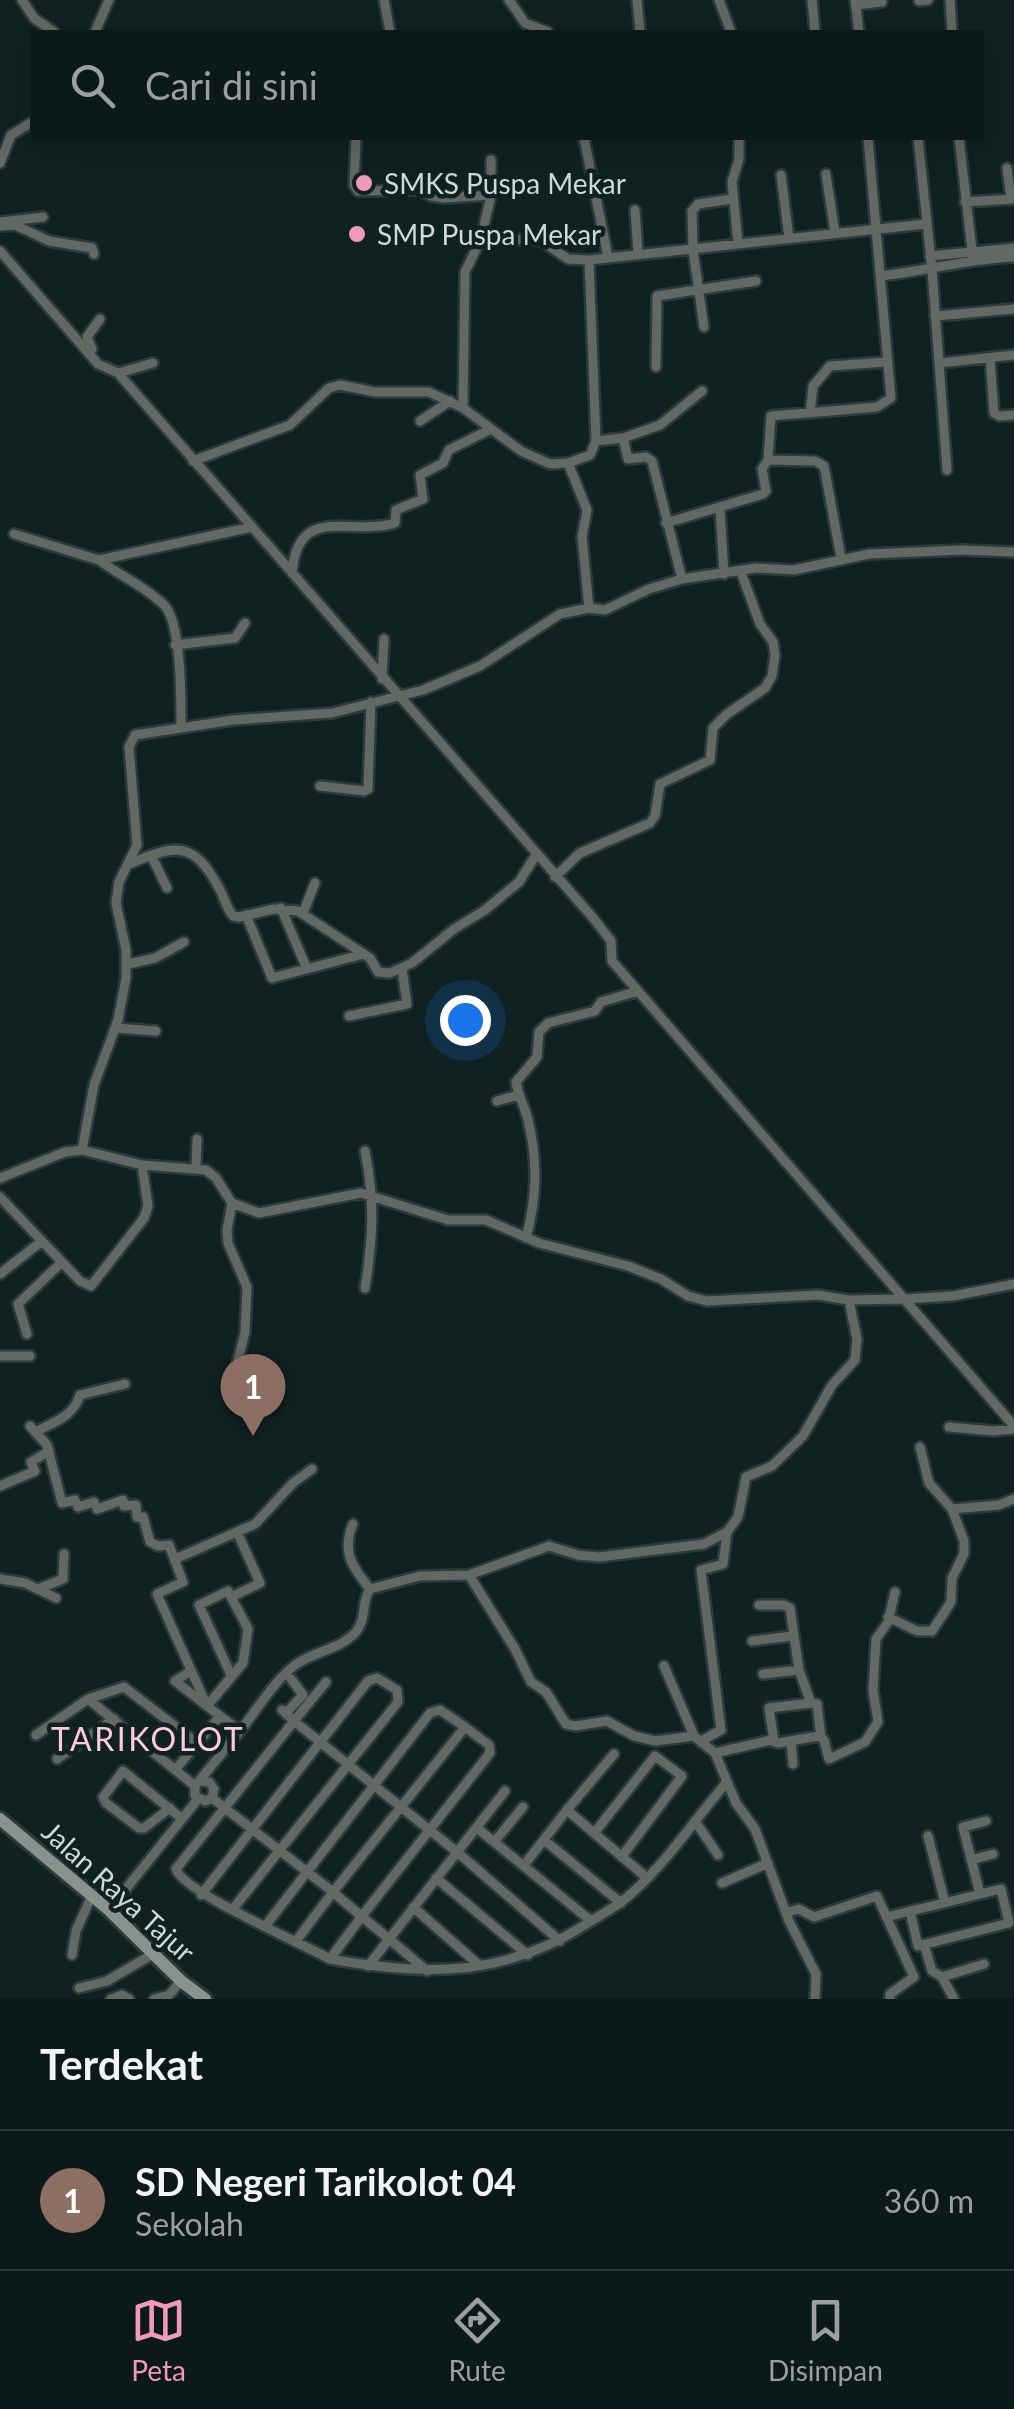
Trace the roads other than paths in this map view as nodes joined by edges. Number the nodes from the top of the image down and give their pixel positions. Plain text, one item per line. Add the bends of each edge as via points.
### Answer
1 (22, 0) edge
2 (109, 0) edge
3 (384, 0) edge
4 (509, 0) edge
5 (637, 0) edge
6 (718, 0) edge
7 (812, 0) edge
8 (928, 0) edge
9 (950, 0) edge
10 (918, 1) edge
11 (882, 2) dead end
12 (856, 3) edge
13 (51, 30) edge
14 (96, 30) edge
15 (390, 30) edge
16 (543, 30) edge
17 (640, 30) edge
18 (730, 30) edge
19 (815, 30) edge
20 (859, 30) edge
21 (952, 30) edge
22 (30, 123) edge
23 (4, 138) edge
24 (356, 140) edge
25 (584, 140) edge
26 (739, 140) edge
27 (868, 140) edge
28 (918, 140) edge
29 (960, 140) edge
30 (491, 160) dead end
31 (0, 163) edge
32 (1007, 168) dead end
33 (826, 174) dead end
34 (781, 176) dead end
35 (491, 195) junction
36 (732, 199) junction
37 (1012, 199) edge
38 (966, 202) junction
39 (634, 210) dead end
40 (43, 218) dead end
41 (0, 224) edge
42 (925, 224) junction
43 (875, 230) junction
44 (835, 233) junction
45 (789, 238) junction
46 (481, 239) junction
47 (738, 243) junction
48 (1014, 248) edge
49 (693, 250) junction
50 (0, 251) edge
51 (94, 254) dead end
52 (638, 254) junction
53 (973, 255) junction
54 (930, 256) junction
55 (608, 257) junction
56 (1014, 258) edge
57 (588, 260) junction
58 (932, 270) junction
59 (880, 276) junction
60 (756, 281) dead end
61 (699, 289) junction
62 (1014, 310) edge
63 (935, 316) junction
64 (100, 319) dead end
65 (704, 327) dead end
66 (1014, 355) edge
67 (990, 358) junction
68 (886, 362) junction
69 (153, 363) dead end
70 (940, 363) junction
71 (656, 367) dead end
72 (114, 371) junction
73 (702, 391) dead end
74 (450, 401) junction
75 (464, 408) junction
76 (810, 413) junction
77 (1014, 415) edge
78 (420, 420) dead end
79 (489, 430) junction
80 (623, 438) junction
81 (596, 440) junction
82 (768, 460) junction
83 (193, 462) junction
84 (568, 463) junction
85 (946, 470) dead end
86 (720, 509) junction
87 (666, 522) junction
88 (252, 527) junction
89 (14, 534) dead end
90 (1014, 552) edge
91 (841, 558) junction
92 (99, 560) junction
93 (741, 572) junction
94 (292, 573) junction
95 (724, 574) junction
96 (682, 579) junction
97 (589, 608) junction
98 (245, 623) dead end
99 (384, 640) dead end
100 (175, 645) junction
101 (382, 679) junction
102 (396, 696) junction
103 (371, 702) junction
104 (181, 728) junction
105 (320, 786) dead end
106 (151, 855) junction
107 (536, 855) junction
108 (129, 864) junction
109 (555, 876) junction
110 (315, 883) dead end
111 (166, 888) dead end
112 (281, 908) junction
113 (303, 913) junction
114 (246, 915) junction
115 (184, 942) dead end
116 (364, 954) junction
117 (128, 964) junction
118 (402, 968) junction
119 (306, 969) junction
120 (638, 991) junction
121 (349, 1016) dead end
122 (116, 1028) junction
123 (156, 1031) dead end
124 (518, 1095) junction
125 (497, 1101) dead end
126 (197, 1138) dead end
127 (82, 1150) junction
128 (365, 1152) dead end
129 (142, 1164) junction
130 (196, 1168) junction
131 (0, 1178) edge
132 (374, 1196) junction
133 (0, 1197) edge
134 (232, 1203) junction
135 (526, 1238) junction
136 (42, 1241) junction
137 (62, 1262) junction
138 (0, 1274) edge
139 (1014, 1284) edge
140 (365, 1288) dead end
141 (904, 1298) junction
142 (849, 1300) junction
143 (27, 1334) dead end
144 (0, 1356) edge
145 (30, 1356) dead end
146 (235, 1372) dead end
147 (125, 1384) dead end
148 (949, 1427) dead end
149 (1014, 1428) edge
150 (920, 1447) dead end
151 (49, 1451) junction
152 (312, 1469) dead end
153 (0, 1486) edge
154 (1014, 1499) edge
155 (952, 1509) junction
156 (353, 1524) dead end
157 (726, 1532) junction
158 (238, 1534) junction
159 (64, 1554) dead end
160 (176, 1559) junction
161 (469, 1576) junction
162 (0, 1579) edge
163 (38, 1589) junction
164 (370, 1589) junction
165 (894, 1592) dead end
166 (231, 1597) junction
167 (56, 1598) dead end
168 (759, 1605) dead end
169 (888, 1617) junction
170 (792, 1636) junction
171 (752, 1641) dead end
172 (664, 1666) dead end
173 (799, 1670) junction
174 (191, 1671) junction
175 (762, 1674) dead end
176 (231, 1676) junction
177 (290, 1680) dead end
178 (326, 1682) dead end
179 (88, 1699) junction
180 (812, 1703) junction
181 (207, 1706) junction
182 (287, 1715) junction
183 (220, 1716) junction
184 (114, 1719) junction
185 (465, 1728) junction
186 (240, 1731) junction
187 (36, 1735) dead end
188 (699, 1738) junction
189 (821, 1738) junction
190 (774, 1741) junction
191 (791, 1741) junction
192 (321, 1742) junction
193 (197, 1743) junction
194 (715, 1753) junction
195 (614, 1754) dead end
196 (57, 1759) dead end
197 (348, 1764) junction
198 (793, 1764) dead end
199 (176, 1769) junction
200 (727, 1782) junction
201 (199, 1783) junction
202 (376, 1786) junction
203 (504, 1791) dead end
204 (212, 1798) junction
205 (198, 1799) junction
206 (522, 1807) dead end
207 (170, 1808) junction
208 (224, 1808) junction
209 (402, 1808) junction
210 (567, 1810) junction
211 (181, 1818) junction
212 (0, 1819) edge
213 (696, 1821) junction
214 (986, 1821) dead end
215 (477, 1828) junction
216 (252, 1829) junction
217 (428, 1829) junction
218 (595, 1832) junction
219 (928, 1836) dead end
220 (544, 1840) junction
221 (496, 1841) junction
222 (279, 1850) junction
223 (458, 1852) junction
224 (993, 1854) dead end
225 (623, 1855) junction
226 (718, 1855) dead end
227 (971, 1860) junction
228 (768, 1863) junction
229 (526, 1864) junction
230 (308, 1871) junction
231 (436, 1878) junction
232 (648, 1878) junction
233 (722, 1883) dead end
234 (333, 1892) junction
235 (200, 1894) junction
236 (980, 1894) junction
237 (92, 1895) junction
238 (621, 1903) junction
239 (945, 1903) junction
240 (413, 1907) junction
241 (110, 1910) junction
242 (232, 1910) junction
243 (788, 1912) junction
244 (910, 1912) junction
245 (362, 1916) junction
246 (886, 1917) junction
247 (592, 1920) junction
248 (1012, 1922) edge
249 (266, 1925) junction
250 (389, 1938) junction
251 (296, 1940) junction
252 (560, 1940) junction
253 (924, 1944) junction
254 (154, 1954) junction
255 (72, 1955) dead end
256 (528, 1956) junction
257 (330, 1958) junction
258 (984, 1964) dead end
259 (368, 1966) junction
260 (480, 1966) junction
261 (428, 1971) junction
262 (942, 1977) junction
263 (181, 1981) junction
264 (90, 1999) edge
265 (111, 1999) edge
266 (129, 1999) edge
267 (154, 1999) edge
268 (205, 1999) edge
269 (815, 1999) edge
270 (890, 1999) edge
271 (954, 1999) edge

1 - 13 street
2 - 14 street
3 - 15 street
4 - 16 street via 526,23
5 - 17 street
6 - 18 street
7 - 19 street
8 - 10 street
9 - 21 street
11 - 12 street
12 - 20 street
22 - 23 street
23 - 31 street
24 - 35 street via 358,190
25 - 55 street
26 - 36 street
27 - 43 street
28 - 42 street
29 - 38 street
30 - 35 street
32 - 37 street
33 - 44 street
34 - 45 street
35 - 46 street
36 - 47 street
36 - 49 street via 693,207
37 - 38 street
38 - 53 street
39 - 52 street
40 - 41 street
41 - 51 street via 49,242 92,248
42 - 43 street
42 - 54 street
43 - 44 street
43 - 59 street
44 - 45 street
45 - 47 street
46 - 57 street via 540,240 568,259
46 - 75 street via 464,272
47 - 49 street
48 - 53 street
49 - 52 street
49 - 61 street
50 - 72 street via 98,364
52 - 55 street
53 - 54 street
53 - 56 street
53 - 58 street
54 - 58 street
55 - 57 street
57 - 81 street
58 - 59 street
58 - 63 street
59 - 68 street
60 - 61 street
61 - 65 street
61 - 71 street via 656,296
62 - 63 street
63 - 70 street
64 - 72 street via 87,342
66 - 67 street
67 - 70 street
67 - 77 street via 994,413
68 - 76 street via 830,366 813,386
68 - 76 street via 891,398 883,406
69 - 72 street
70 - 85 street
72 - 83 street
73 - 80 street via 660,425
74 - 75 street
74 - 78 street
74 - 83 street via 429,392 334,386 290,425
75 - 79 street
76 - 82 street via 771,416
79 - 84 street via 539,460
79 - 94 street via 422,472 423,500 396,510 395,523 307,532
80 - 81 street
80 - 87 street via 628,459 652,461
81 - 84 street via 590,455
82 - 86 street via 762,469 766,490
82 - 91 street via 815,460 824,466
83 - 88 street
84 - 97 street via 587,510 582,537
86 - 87 street
86 - 95 street
87 - 96 street
88 - 92 street
88 - 94 street
89 - 92 street
90 - 91 street
91 - 93 street via 794,570
92 - 100 street via 164,605
93 - 95 street
93 - 109 street via 775,649 772,676 713,728 710,760 660,784 650,823 580,853
94 - 101 street
95 - 96 street
96 - 97 street via 614,607
97 - 102 street via 560,614 459,676
98 - 100 street via 235,638
99 - 101 street
100 - 104 street
101 - 102 street
102 - 103 street
102 - 107 street
103 - 104 street via 332,713
103 - 105 street via 368,789
104 - 108 street via 138,734 130,742 136,845
106 - 108 street
106 - 111 street
106 - 114 street via 179,848 196,856 230,914
107 - 109 street
107 - 118 street via 495,903
108 - 117 street via 116,903
109 - 120 street via 611,941 612,961
110 - 113 street
112 - 113 street
112 - 114 street
112 - 119 street
113 - 116 street
114 - 119 street via 270,976
115 - 117 street
116 - 118 street via 380,973
116 - 119 street
117 - 122 street
118 - 121 street via 407,1004
120 - 124 street via 538,1032 537,1056 516,1082
120 - 141 street
122 - 123 street
122 - 127 street via 94,1085
124 - 125 street
124 - 135 street via 536,1167
126 - 130 street
127 - 129 street
127 - 131 street
128 - 132 street
129 - 130 street
129 - 137 street via 144,1218 96,1280 88,1286
130 - 134 street via 216,1178
132 - 134 street via 258,1213
132 - 135 street via 448,1220 486,1220
132 - 140 street
133 - 136 street
134 - 146 street via 228,1243 247,1287
135 - 142 street via 628,1266 707,1300
136 - 137 street
136 - 138 street
137 - 143 street via 18,1304
139 - 141 street
141 - 142 street
141 - 149 street
142 - 157 street via 854,1360 803,1436 781,1459 746,1477 738,1516
144 - 145 street
147 - 151 street via 80,1395 66,1416 32,1429
148 - 149 street
150 - 155 street via 929,1483
151 - 153 street via 31,1462 35,1471
151 - 160 street via 62,1504 136,1504 148,1539 169,1545
152 - 158 street
154 - 155 street
155 - 169 street via 965,1550 946,1614 927,1633
156 - 164 street via 347,1551
157 - 161 street via 696,1547 606,1556 550,1546
157 - 188 street via 723,1564 701,1570 721,1730
158 - 160 street
158 - 166 street via 260,1583
159 - 163 street via 63,1579
160 - 174 street via 182,1582 157,1594
161 - 164 street via 420,1576
161 - 188 street via 531,1682 546,1692 566,1724 607,1721 655,1741
162 - 163 street
163 - 167 street
164 - 186 street via 356,1632 296,1664
165 - 169 street
166 - 176 street via 248,1629 242,1662
166 - 176 street via 228,1591 200,1605
168 - 170 street via 790,1608
169 - 189 street via 876,1640 878,1722 872,1733 829,1759
170 - 171 street
170 - 173 street
172 - 188 street
173 - 175 street
173 - 180 street
174 - 181 street
174 - 181 street via 174,1681
176 - 181 street
177 - 182 street via 303,1694
178 - 182 street
179 - 184 street
179 - 187 street
179 - 193 street via 128,1688
180 - 189 street
180 - 190 street via 769,1708
181 - 183 street
182 - 192 street
182 - 208 street
183 - 186 street
183 - 193 street
184 - 196 street
184 - 199 street
185 - 202 street via 434,1710
185 - 209 street
185 - 217 street via 492,1750
186 - 201 street
188 - 194 street
189 - 191 street
190 - 191 street
190 - 194 street
191 - 198 street
192 - 197 street
192 - 197 street via 368,1681 377,1678 397,1690 398,1702
192 - 216 street
193 - 199 street
194 - 200 street
195 - 210 street
197 - 202 street
197 - 222 street
199 - 201 street
200 - 213 street
200 - 228 street
201 - 204 street via 213,1786
201 - 205 street
202 - 209 street
202 - 230 street
203 - 215 street
204 - 205 street
204 - 208 street
205 - 211 street
206 - 221 street
207 - 207 street via 142,1829 103,1796 123,1771
207 - 211 street
208 - 216 street
208 - 235 street via 176,1870
209 - 217 street
209 - 234 street
210 - 218 street
210 - 220 street
211 - 241 street
212 - 237 main road, Jalan Raya Tajur
213 - 226 street
213 - 232 street
214 - 227 street via 963,1827
215 - 221 street
215 - 223 street
216 - 222 street
216 - 235 street
217 - 223 street
217 - 245 street
218 - 225 street
218 - 225 street via 655,1756 682,1776
219 - 239 street
220 - 229 street
220 - 238 street
221 - 229 street
222 - 230 street
222 - 242 street
223 - 231 street
223 - 252 street
224 - 227 street
225 - 232 street
227 - 236 street
228 - 233 street
228 - 243 street
229 - 247 street
230 - 234 street
230 - 249 street
231 - 240 street
231 - 256 street
232 - 238 street
234 - 245 street
234 - 251 street
235 - 242 street
236 - 239 street
236 - 248 street via 1001,1889
237 - 241 main road, Jalan Raya Tajur
237 - 255 street
238 - 247 street
239 - 244 street
240 - 250 street
240 - 260 street
241 - 254 main road, Jalan Raya Tajur
242 - 249 street
243 - 246 street via 799,1909 814,1917 877,1896
243 - 269 street via 816,1974
244 - 246 street
244 - 253 street via 918,1946
245 - 250 street
245 - 257 street
246 - 270 street via 914,1977
247 - 252 street
248 - 253 street
249 - 251 street
250 - 259 street
250 - 261 street
251 - 257 street
252 - 256 street
253 - 262 street via 932,1970
254 - 263 main road, Jalan Raya Tajur
254 - 264 street via 84,1987
256 - 260 street
257 - 259 street
258 - 262 street
259 - 261 street
260 - 261 street
262 - 271 street
263 - 267 street
263 - 268 main road, Jalan Raya Tajur
265 - 266 street

